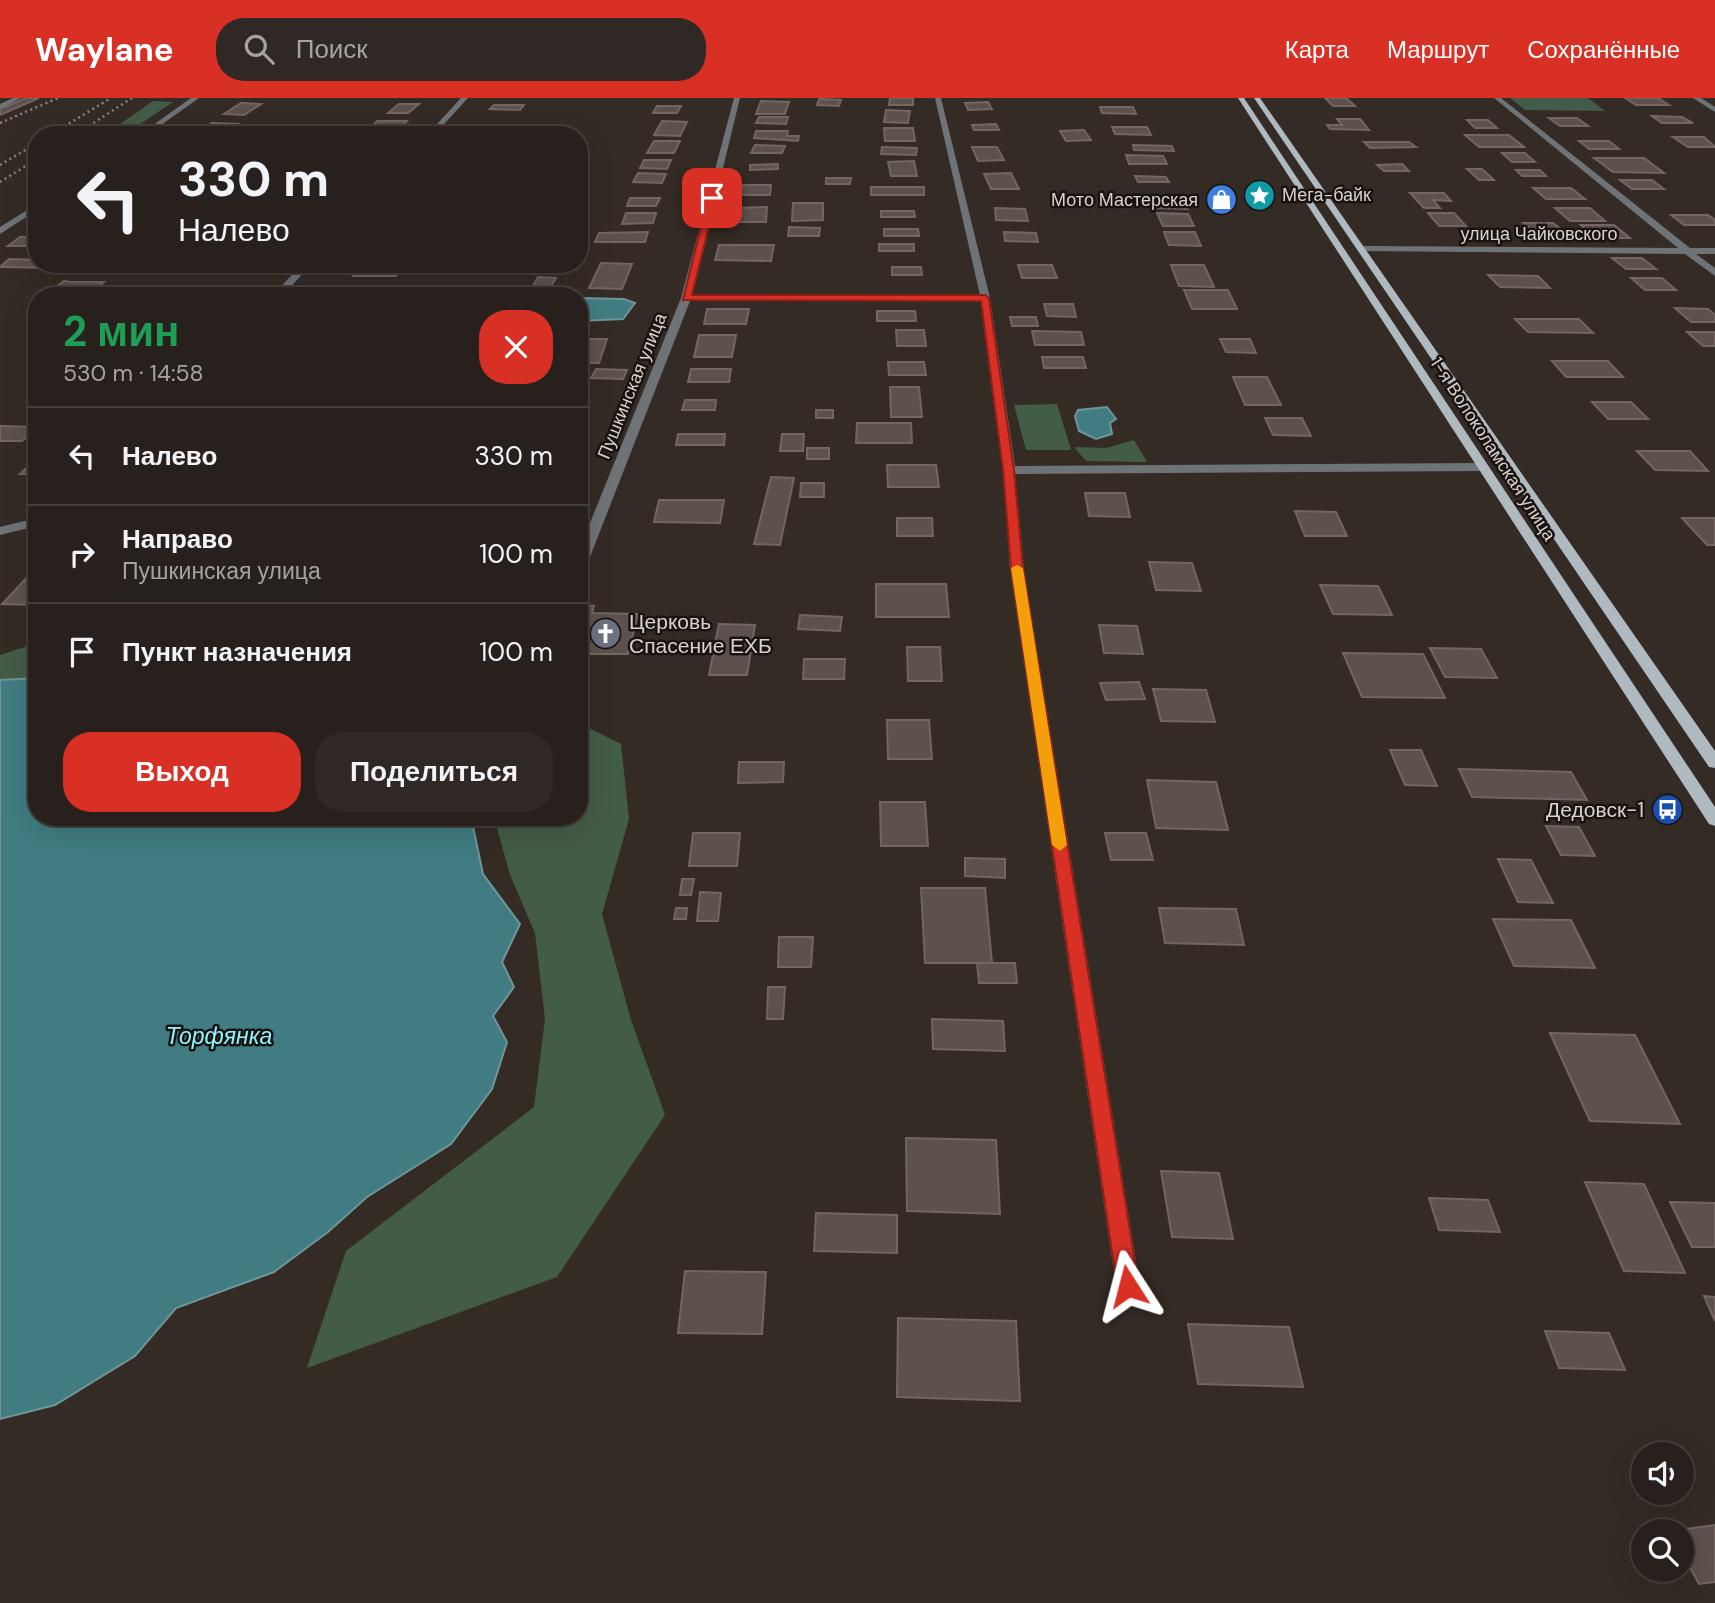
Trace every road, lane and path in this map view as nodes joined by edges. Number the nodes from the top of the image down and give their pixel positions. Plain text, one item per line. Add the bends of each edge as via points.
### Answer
1 (18, 98) edge
2 (196, 98) edge
3 (465, 98) edge
4 (737, 98) edge
5 (938, 98) edge
6 (1241, 98) edge
7 (1258, 98) edge
8 (1497, 98) edge
9 (1696, 98) edge
10 (0, 107) edge
11 (1715, 110) edge
12 (155, 126) edge
13 (439, 126) edge
14 (28, 212) edge
15 (0, 231) edge
16 (1364, 249) junction
17 (1689, 251) junction
18 (1715, 251) edge
19 (299, 273) edge
20 (1715, 273) edge
21 (285, 287) edge
22 (687, 298) junction
23 (985, 298) junction
24 (1484, 467) junction
25 (1009, 470) junction
26 (28, 524) edge
27 (0, 531) edge
28 (588, 545) edge
29 (1715, 763) edge
30 (1715, 820) edge
31 (1128, 1286) dead end

1 - 10 street
2 - 12 street
3 - 13 street
4 - 22 street, Пушкинская улица
5 - 23 street
6 - 24 main road, 1-я Волоколамская улица
7 - 16 main road, 1-я Волоколамская улица
8 - 17 street
9 - 11 street
14 - 15 street
16 - 17 street, улица Чайковского
16 - 29 main road, 1-я Волоколамская улица
17 - 18 street, улица Чайковского
17 - 20 street
19 - 21 street
22 - 23 street
22 - 28 street, Пушкинская улица
23 - 25 street
24 - 25 street
24 - 30 main road, 1-я Волоколамская улица
25 - 31 street via 1017,569
26 - 27 street

